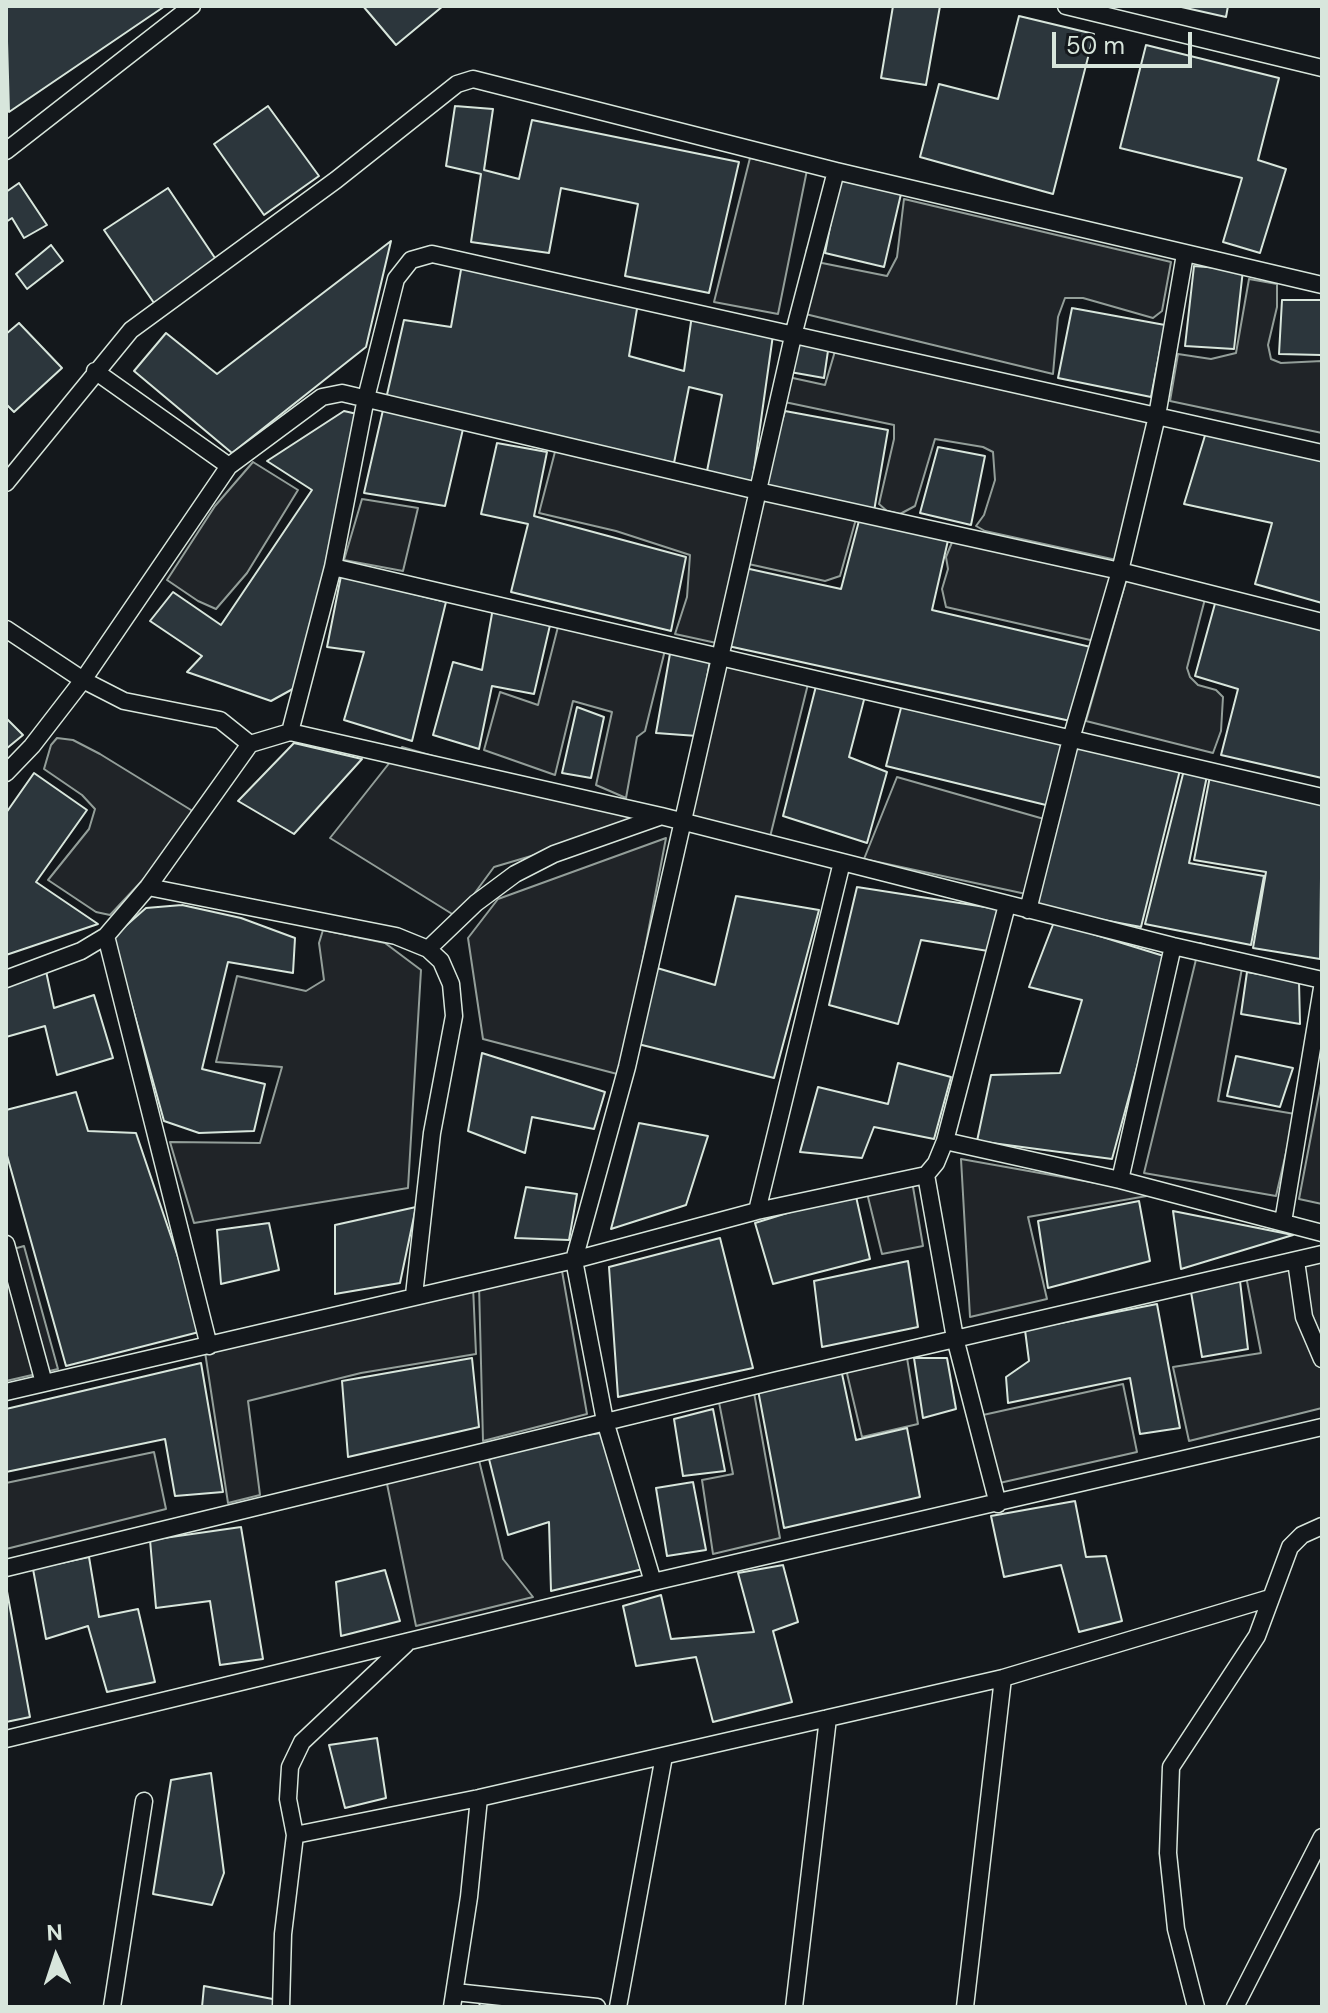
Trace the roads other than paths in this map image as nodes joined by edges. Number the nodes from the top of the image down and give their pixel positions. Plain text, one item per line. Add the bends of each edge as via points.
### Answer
1 (192, 6) edge
2 (1066, 6) edge
3 (1322, 68) edge
4 (6, 151) edge
5 (836, 171) junction
6 (1185, 254) junction
7 (1322, 285) edge
8 (794, 332) junction
9 (95, 371) junction
10 (366, 398) junction
11 (1157, 416) junction
12 (1322, 453) edge
13 (229, 466) junction
14 (6, 483) edge
15 (758, 491) junction
16 (333, 567) junction
17 (1120, 571) junction
18 (1322, 622) edge
19 (6, 629) edge
20 (720, 654) junction
21 (83, 680) junction
22 (290, 732) junction
23 (1071, 739) junction
24 (250, 744) junction
25 (6, 773) edge
26 (1322, 797) edge
27 (661, 816) junction
28 (683, 821) junction
29 (842, 862) junction
30 (148, 887) junction
31 (1007, 905) junction
32 (1028, 910) junction
33 (106, 936) junction
34 (1173, 946) junction
35 (428, 949) junction
36 (6, 979) edge
37 (1322, 980) edge
38 (1322, 988) edge
39 (945, 1141) junction
40 (926, 1175) junction
41 (1120, 1180) junction
42 (757, 1211) junction
43 (1283, 1222) junction
44 (1322, 1233) edge
45 (6, 1244) edge
46 (1322, 1254) edge
47 (574, 1260) junction
48 (1296, 1261) junction
49 (414, 1295) junction
50 (955, 1338) junction
51 (209, 1346) junction
52 (1322, 1359) edge
53 (44, 1383) junction
54 (6, 1392) edge
55 (605, 1421) junction
56 (1322, 1427) edge
57 (998, 1504) junction
58 (1322, 1526) edge
59 (6, 1568) edge
60 (653, 1582) junction
61 (1270, 1598) junction
62 (407, 1643) junction
63 (1003, 1678) junction
64 (828, 1718) junction
65 (6, 1739) edge
66 (664, 1756) junction
67 (479, 1798) junction
68 (144, 1801) dead end
69 (295, 1835) junction
70 (1322, 1837) edge
71 (453, 2000) edge
72 (112, 2007) edge
73 (281, 2007) edge
74 (597, 2007) edge
75 (618, 2007) edge
76 (794, 2007) edge
77 (965, 2007) edge
78 (1196, 2007) edge
79 (1235, 2007) edge

1 - 4 street
2 - 3 street
5 - 6 street
5 - 8 street
5 - 9 street via 518,88 464,80 336,180 158,307
6 - 7 street
6 - 11 street
8 - 10 street via 432,254 411,260 396,279
8 - 11 street
8 - 15 street
9 - 13 street
9 - 14 street
10 - 13 street via 342,393 322,397
10 - 15 street
10 - 16 street
11 - 12 street
11 - 17 street
13 - 21 street
15 - 17 street
15 - 20 street
16 - 20 street
16 - 22 street
17 - 18 street
17 - 23 street
19 - 21 street
20 - 23 street
20 - 28 street
21 - 24 street via 124,701 220,720
21 - 25 street
22 - 24 street
22 - 27 street
23 - 26 street
23 - 32 street
24 - 30 street
27 - 28 street
27 - 35 street via 554,854 515,874
28 - 29 street
28 - 47 street via 627,1067
29 - 31 street
29 - 42 street
30 - 33 street
30 - 35 street via 313,917
31 - 32 street
31 - 39 street
32 - 34 street
33 - 36 street
33 - 51 street
34 - 37 street
34 - 41 street
35 - 49 street via 441,961 451,984 454,1016 432,1133
38 - 43 street
39 - 40 street
39 - 41 street
40 - 42 street
40 - 50 street
41 - 43 street
42 - 47 street
43 - 44 street
45 - 53 street
46 - 48 street
47 - 49 street
47 - 55 street
48 - 50 street
48 - 52 street via 1304,1317
49 - 51 street
50 - 55 street
50 - 57 street
51 - 53 street
53 - 54 street
55 - 59 street
55 - 60 street
56 - 57 street
57 - 60 street
58 - 61 street via 1290,1547
60 - 62 street
61 - 63 street
61 - 78 street via 1257,1636 1171,1767 1168,1853 1174,1914
62 - 65 street
62 - 69 street via 302,1742 290,1767 288,1799
63 - 64 street
63 - 77 street
64 - 66 street
64 - 76 street
66 - 67 street
66 - 75 street
67 - 69 street
67 - 71 street
68 - 72 street
69 - 73 street
70 - 79 street
71 - 74 street

